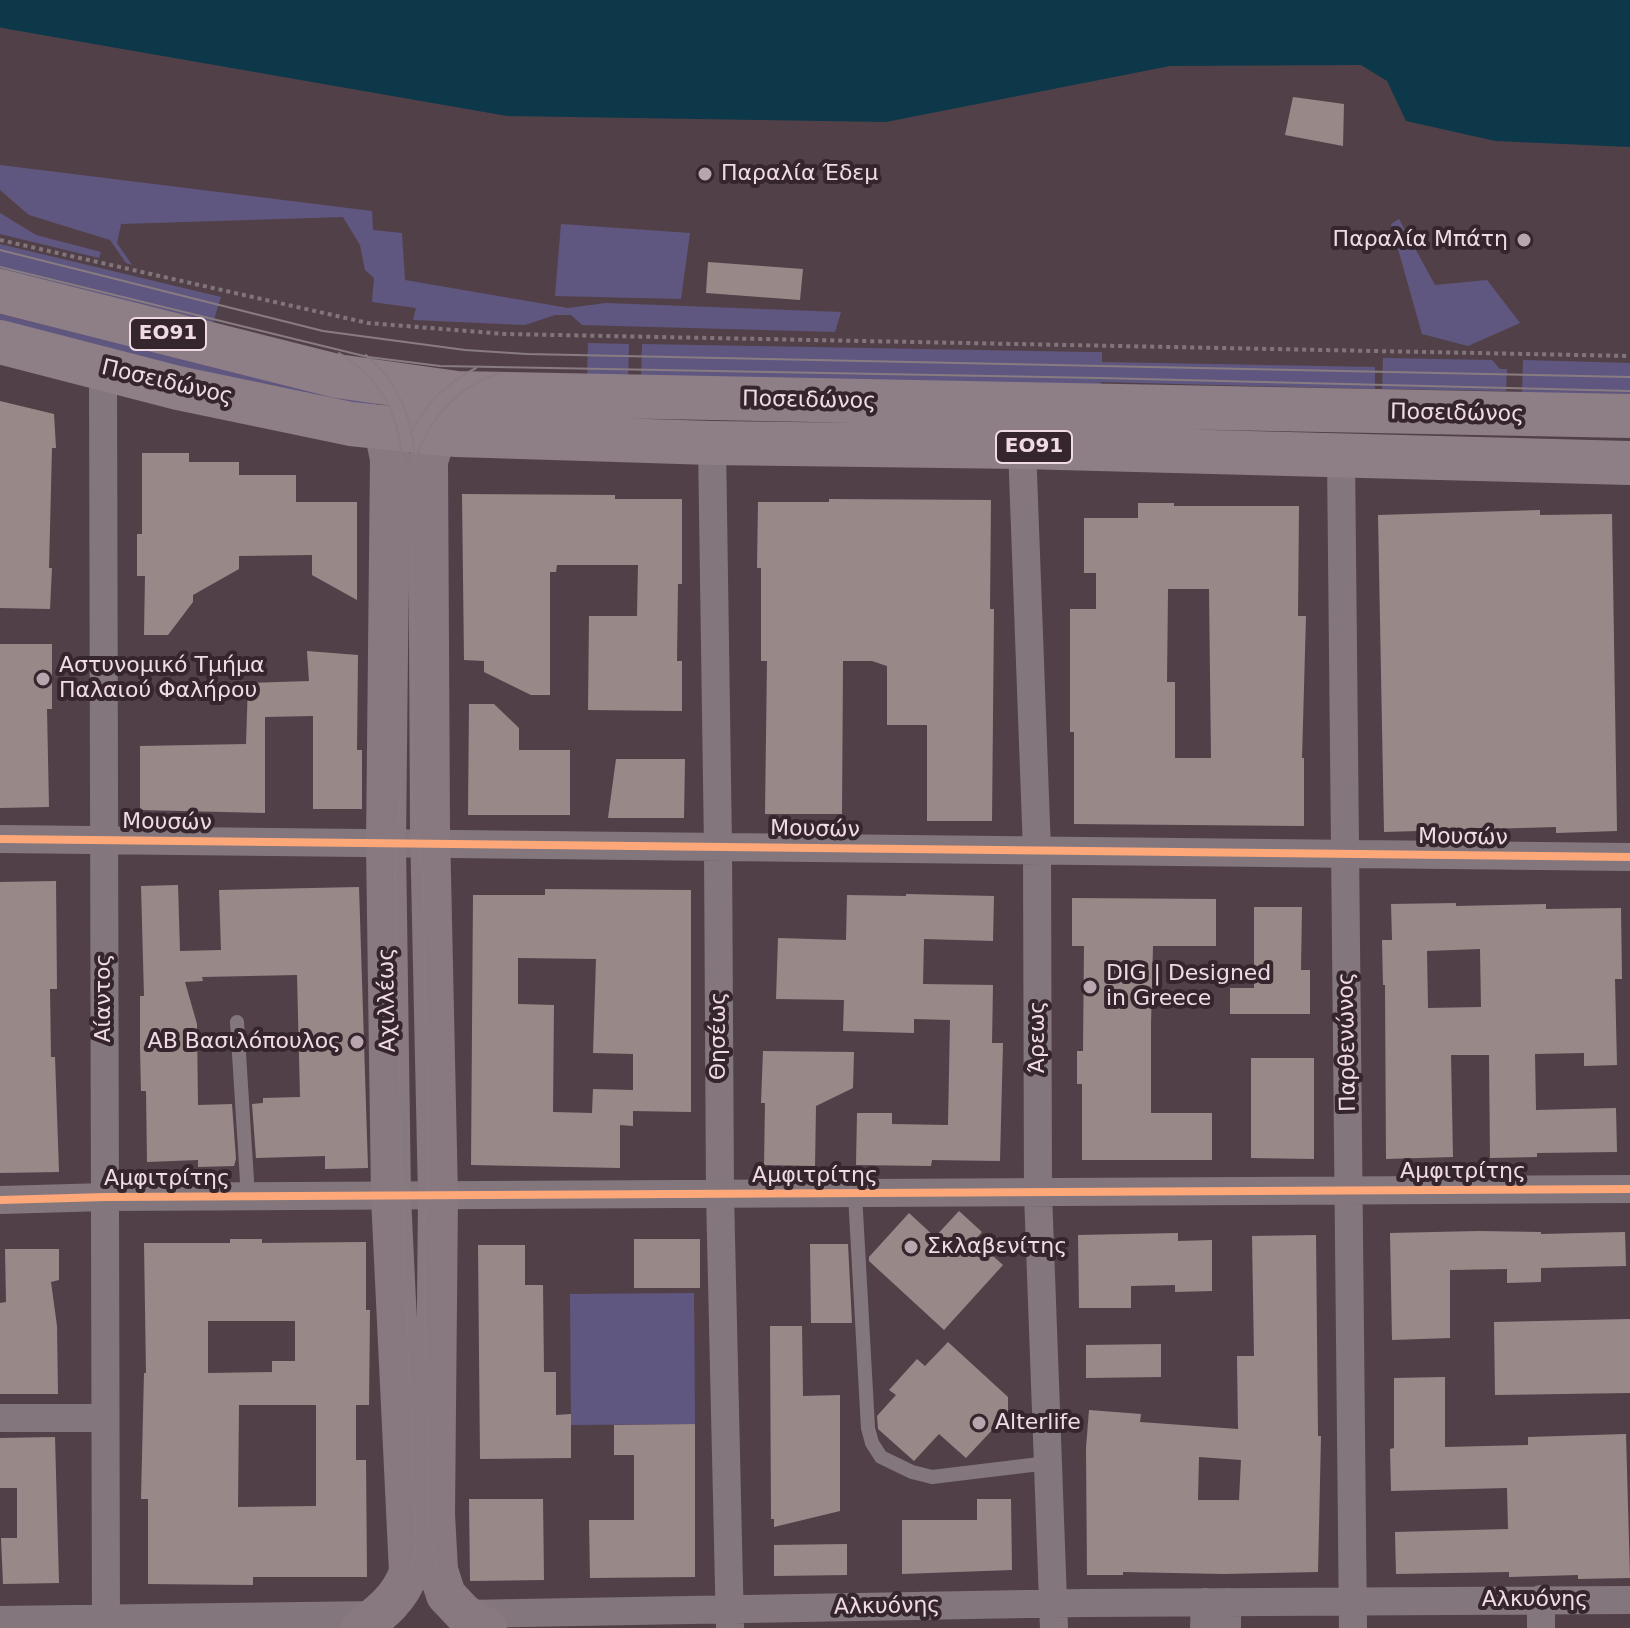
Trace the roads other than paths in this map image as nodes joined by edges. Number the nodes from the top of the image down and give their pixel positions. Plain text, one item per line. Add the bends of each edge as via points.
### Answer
1 (0, 291) edge
2 (0, 342) edge
3 (103, 368) junction
4 (1630, 416) edge
5 (384, 429) junction
6 (437, 434) junction
7 (712, 443) junction
8 (1022, 447) junction
9 (1341, 456) junction
10 (1630, 463) edge
11 (0, 839) edge
12 (104, 840) junction
13 (386, 844) junction
14 (431, 844) junction
15 (718, 847) junction
16 (1037, 851) junction
17 (1346, 854) junction
18 (1630, 857) edge
19 (237, 1022) dead end
20 (1630, 1189) edge
21 (1349, 1191) junction
22 (1038, 1193) junction
23 (720, 1194) junction
24 (855, 1194) junction
25 (438, 1196) junction
26 (106, 1197) junction
27 (248, 1197) junction
28 (391, 1197) junction
29 (0, 1200) edge
30 (0, 1418) edge
31 (105, 1418) junction
32 (1048, 1463) junction
33 (423, 1571) junction
34 (1541, 1599) junction
35 (1630, 1600) edge
36 (1216, 1615) edge
37 (1353, 1615) edge
38 (1054, 1616) edge
39 (729, 1619) edge
40 (0, 1620) edge
41 (476, 1621) edge
42 (369, 1622) edge
43 (106, 1624) edge
44 (1541, 1628) edge

1 - 4 highway, Ποσειδώνος / ΕΟ91 via 337,376 457,393
2 - 3 highway, Ποσειδώνος / ΕΟ91
3 - 5 highway, Ποσειδώνος / ΕΟ91
3 - 12 street, Αίαντος
5 - 6 highway, Ποσειδώνος / ΕΟ91
5 - 13 main road, Αχιλλέως via 390,459
6 - 7 highway, Ποσειδώνος / ΕΟ91
6 - 14 main road, Αχιλλέως via 428,461
7 - 8 highway, Ποσειδώνος / ΕΟ91
7 - 15 street, Θησέως
8 - 9 highway, Ποσειδώνος / ΕΟ91
8 - 16 street, Άρεως
9 - 10 highway, Ποσειδώνος / ΕΟ91
9 - 17 street, Παρθενώνος
11 - 12 street, Μουσών
12 - 13 street, Μουσών
12 - 26 street, Αίαντος
13 - 14 street, Μουσών
13 - 28 main road, Αχιλλέως
14 - 15 street, Μουσών
14 - 25 main road, Αχιλλέως
15 - 16 street, Μουσών
15 - 23 street, Θησέως
16 - 17 street, Μουσών
16 - 22 street, Άρεως
17 - 18 street, Μουσών
17 - 21 street, Παρθενώνος
19 - 27 lane
20 - 21 street, Αμφιτρίτης
21 - 22 street, Αμφιτρίτης
21 - 37 street, Παρθενώνος
22 - 24 street, Αμφιτρίτης
22 - 32 street, Άρεως
23 - 24 street, Αμφιτρίτης
23 - 25 street, Αμφιτρίτης
23 - 39 street, Θησέως
24 - 32 lane via 868,1428 881,1457 932,1477
25 - 28 street, Αμφιτρίτης
25 - 33 main road, Αχιλλέως via 435,1514
26 - 27 street, Αμφιτρίτης
26 - 29 street, Αμφιτρίτης
26 - 31 street, Αίαντος
27 - 28 street, Αμφιτρίτης
28 - 33 main road, Αχιλλέως
30 - 31 street
31 - 43 street, Αίαντος
32 - 38 street, Άρεως
33 - 41 main road
33 - 42 main road
34 - 35 street, Αλκυόνης
34 - 37 street, Αλκυόνης
34 - 44 street
36 - 37 street, Αλκυόνης
36 - 38 street, Αλκυόνης
38 - 39 street, Αλκυόνης
39 - 41 street, Αλκυόνης
40 - 43 street, Αλκυόνης
41 - 42 main road, Αλκυόνης
42 - 43 street, Αλκυόνης

